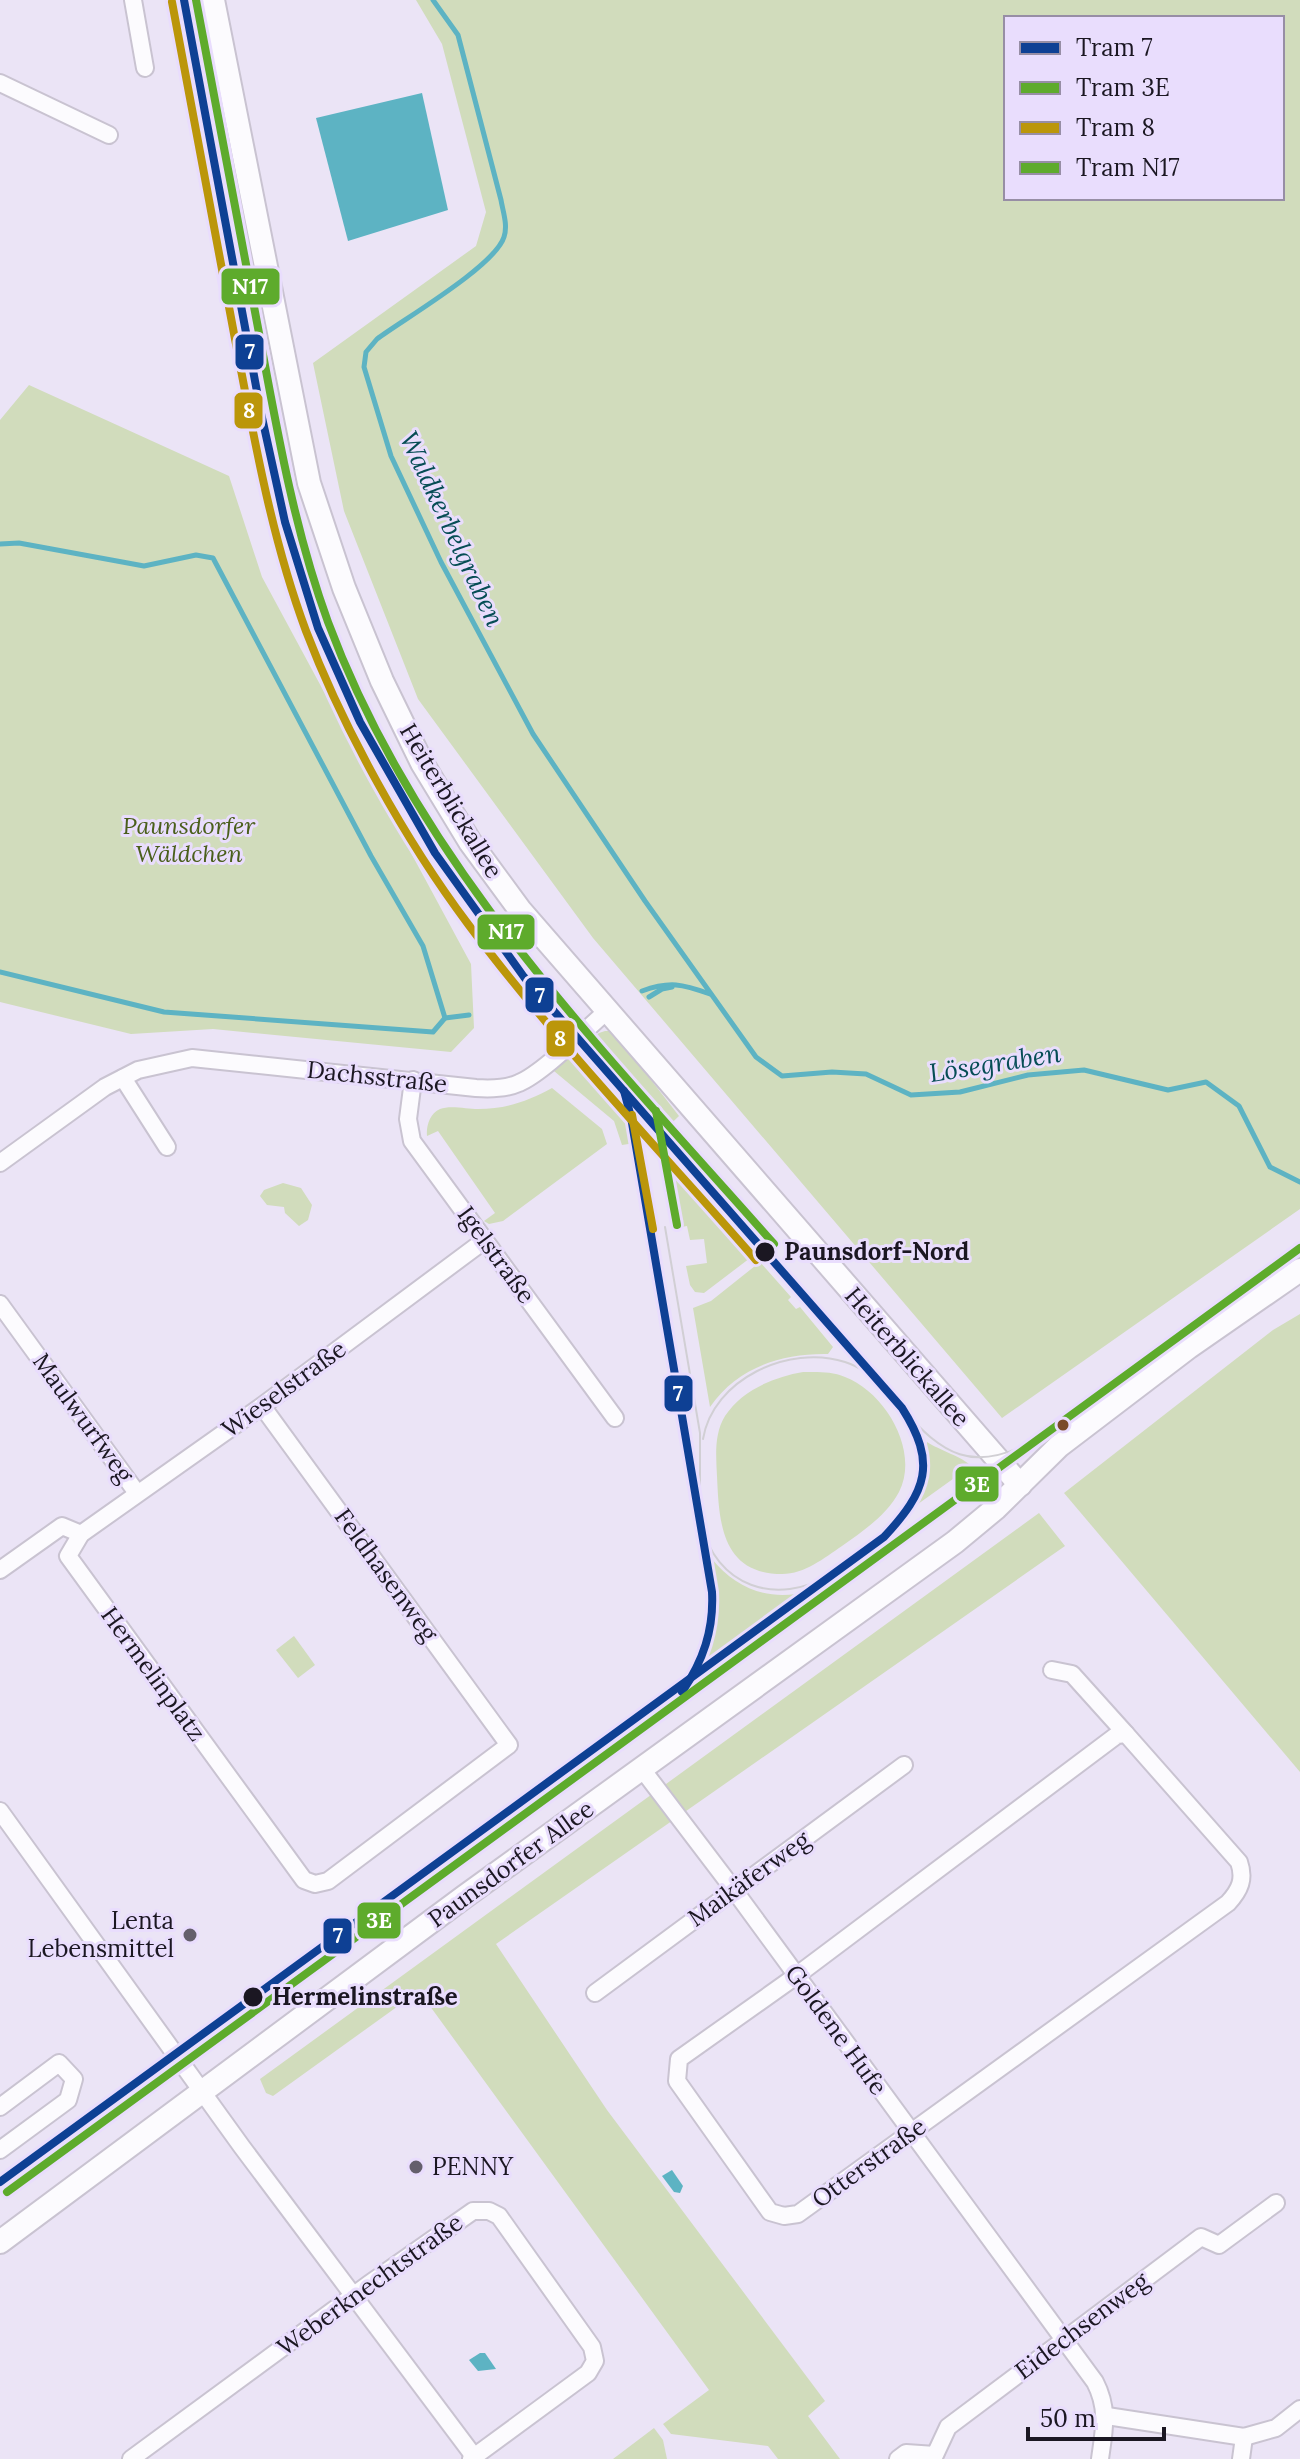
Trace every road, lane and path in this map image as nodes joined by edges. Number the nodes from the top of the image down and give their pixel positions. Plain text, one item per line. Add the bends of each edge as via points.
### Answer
1 (133, 0) edge
2 (213, 0) edge
3 (145, 68) dead end
4 (0, 83) edge
5 (109, 135) dead end
6 (607, 1011) junction
7 (123, 1078) junction
8 (413, 1080) junction
9 (167, 1147) dead end
10 (0, 1163) edge
11 (485, 1240) junction
12 (1300, 1270) edge
13 (0, 1304) edge
14 (262, 1406) junction
15 (615, 1418) dead end
16 (1020, 1485) junction
17 (137, 1493) junction
18 (81, 1534) junction
19 (0, 1570) edge
20 (1052, 1670) dead end
21 (1126, 1734) junction
22 (904, 1765) dead end
23 (642, 1769) junction
24 (0, 1811) edge
25 (315, 1884) joint
26 (734, 1890) junction
27 (796, 1976) junction
28 (595, 1993) dead end
29 (202, 2090) junction
30 (0, 2107) edge
31 (911, 2132) junction
32 (0, 2150) edge
33 (1276, 2203) dead end
34 (0, 2242) edge
35 (355, 2294) junction
36 (1064, 2339) junction
37 (1300, 2409) edge
38 (1107, 2416) junction
39 (1244, 2437) junction
40 (474, 2458) edge
41 (131, 2459) edge
42 (898, 2459) edge
43 (1100, 2459) edge
44 (1241, 2459) edge

1 - 3 street
2 - 6 main road, Heiterblickallee via 309,483 344,588 422,763 470,842
4 - 5 street
6 - 8 street, Dachsstraße via 535,1074 516,1084 490,1089
6 - 16 main road, Heiterblickallee
7 - 8 street, Dachsstraße via 192,1058
7 - 9 street
7 - 10 street, Dachsstraße
8 - 11 street, Igelstraße via 408,1119 412,1141
11 - 14 street, Wieselstraße
11 - 15 street, Igelstraße
12 - 16 main road, Paunsdorfer Allee via 1153,1374 1051,1453
13 - 17 street, Maulwurfweg
14 - 17 street, Wieselstraße
14 - 25 street, Feldhasenweg via 509,1745 328,1881
16 - 23 main road, Paunsdorfer Allee via 955,1542
17 - 18 street, Wieselstraße
18 - 19 street via 62,1526
18 - 25 street, Hermelinplatz via 68,1556 304,1880
20 - 21 street, Otterstraße via 1072,1674
21 - 27 street, Otterstraße via 1117,1735
21 - 31 street, Otterstraße via 1239,1862 1238,1893
22 - 26 street, Maikäferweg
23 - 26 street, Goldene Hufe
23 - 29 main road, Paunsdorfer Allee
24 - 29 street
26 - 27 street, Goldene Hufe
26 - 28 street, Maikäferweg
27 - 31 street, Goldene Hufe
27 - 31 street, Otterstraße via 685,2053 677,2065 677,2081 770,2212 798,2214
29 - 34 main road, Paunsdorfer Allee
29 - 35 street
30 - 32 street via 59,2063 74,2079 68,2100
31 - 36 street, Goldene Hufe
33 - 36 street, Eidechsenweg via 1219,2245 1201,2237
35 - 40 street
35 - 40 street, Weberknechtstraße via 480,2210 499,2216 548,2283 592,2347 595,2361 588,2373
35 - 41 street, Weberknechtstraße
36 - 38 street, Goldene Hufe via 1104,2398
36 - 42 street, Eidechsenweg via 948,2427 935,2455 906,2453
37 - 39 street via 1276,2428
38 - 39 street
38 - 43 street
39 - 44 street

